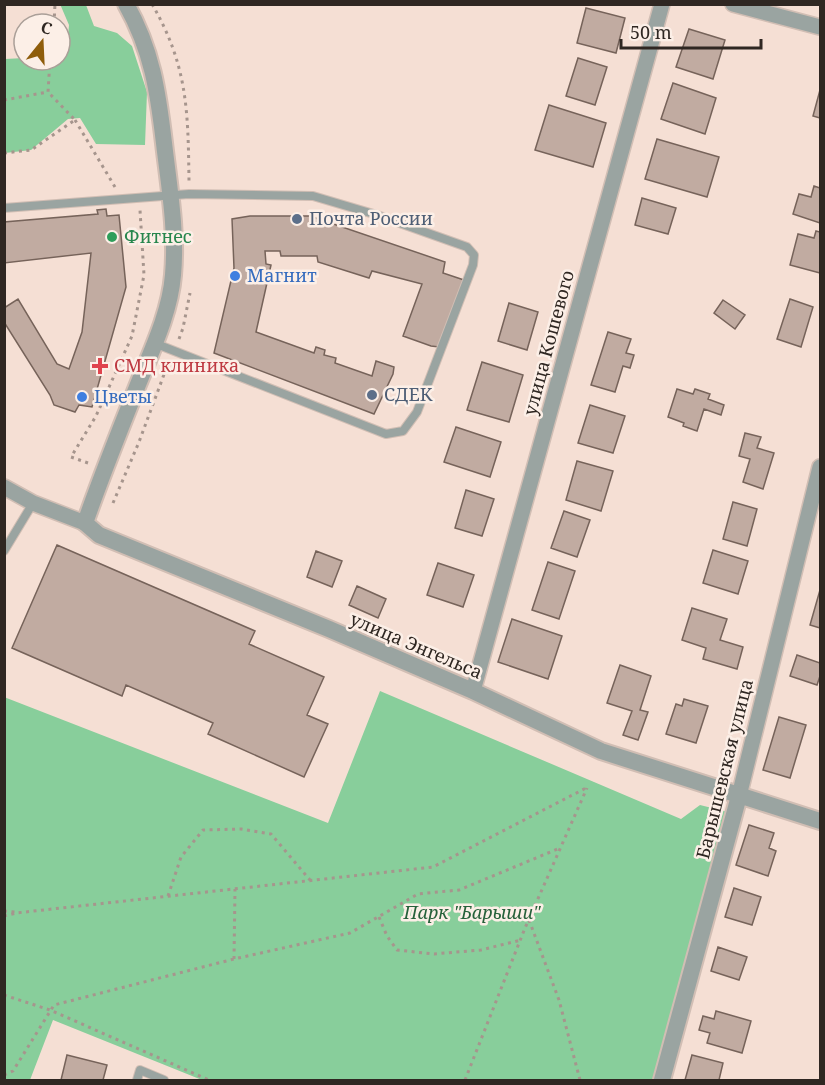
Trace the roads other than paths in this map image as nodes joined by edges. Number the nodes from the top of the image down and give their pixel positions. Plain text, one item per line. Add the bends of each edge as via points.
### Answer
1 (126, 4) edge
2 (662, 4) edge
3 (733, 4) edge
4 (820, 27) edge
5 (170, 195) junction
6 (4, 208) edge
7 (154, 344) junction
8 (820, 466) edge
9 (4, 488) edge
10 (33, 503) junction
11 (85, 523) junction
12 (4, 551) edge
13 (473, 692) junction
14 (739, 796) junction
15 (820, 821) edge
16 (137, 1080) edge
17 (164, 1080) edge
18 (662, 1080) edge

1 - 5 street via 141,30 158,87
2 - 13 street, улица Кошевого
3 - 4 street
5 - 6 lane
5 - 7 street via 173,276
5 - 7 lane via 313,196 467,247 474,255 473,265 417,412 403,431 386,434
7 - 11 street
8 - 14 street, Барышевская улица
9 - 10 street, улица Энгельса
10 - 11 street, улица Энгельса
10 - 12 lane
11 - 13 street, улица Энгельса via 99,535
13 - 14 street, улица Энгельса via 601,751
14 - 15 street, улица Энгельса
14 - 18 street, Барышевская улица
16 - 17 lane via 140,1070

